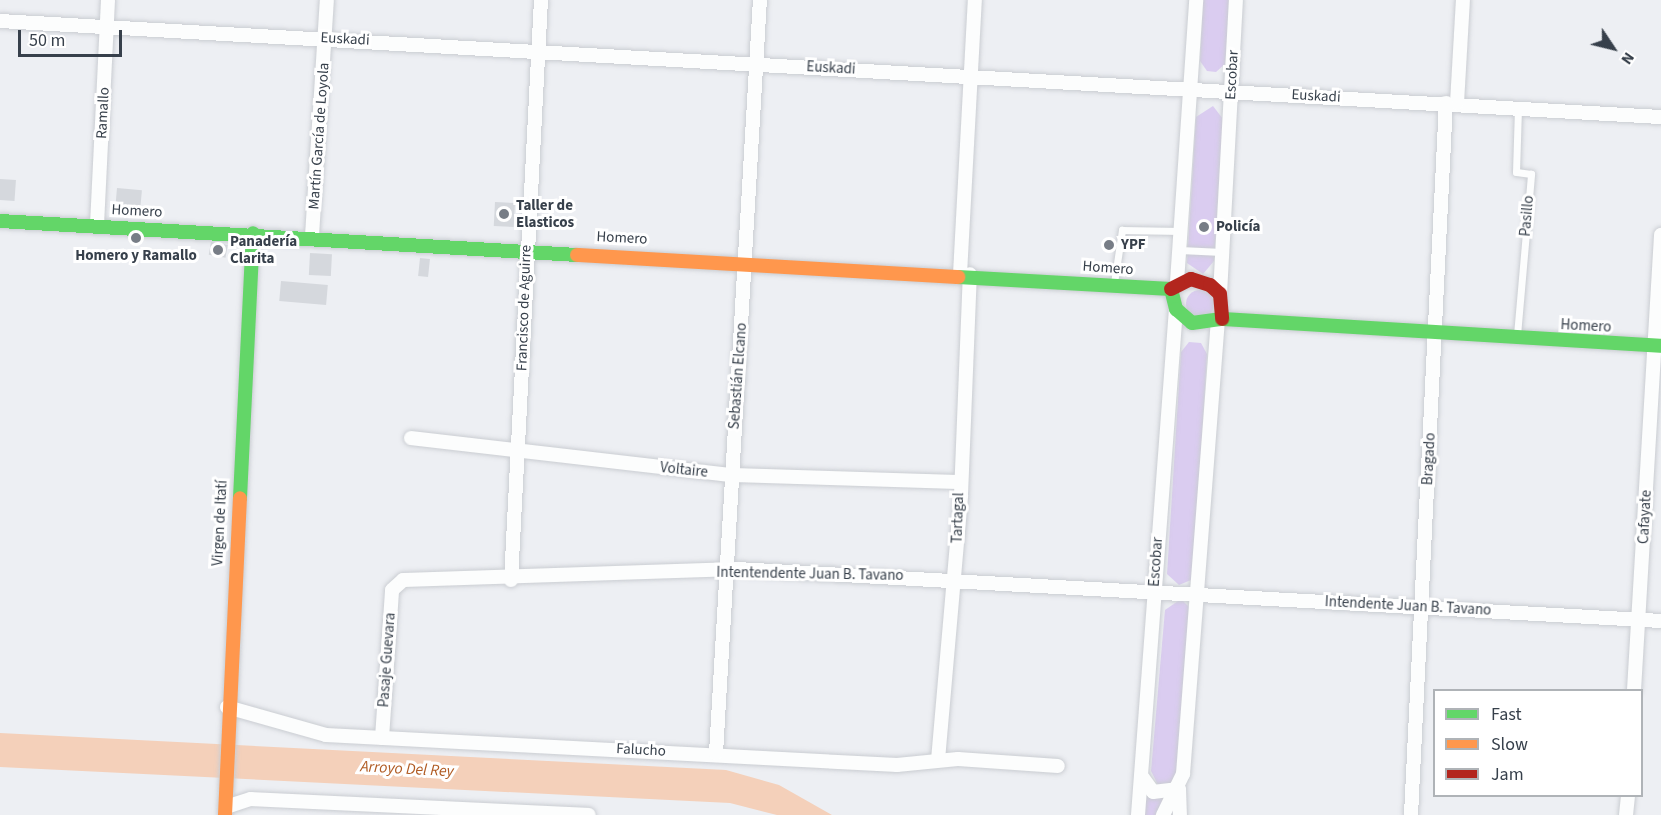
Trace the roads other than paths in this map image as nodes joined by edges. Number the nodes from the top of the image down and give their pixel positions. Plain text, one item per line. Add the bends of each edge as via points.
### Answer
1 (108, 0) edge
2 (327, 0) edge
3 (541, 0) edge
4 (760, 0) edge
5 (975, 0) edge
6 (1196, 0) edge
7 (1236, 0) edge
8 (1463, 0) edge
9 (0, 21) edge
10 (107, 24) junction
11 (325, 38) junction
12 (538, 50) junction
13 (757, 64) junction
14 (971, 77) junction
15 (1191, 88) junction
16 (1231, 91) junction
17 (1451, 103) junction
18 (1519, 107) junction
19 (1661, 117) edge
20 (0, 220) edge
21 (97, 225) junction
22 (1181, 231) junction
23 (253, 233) junction
24 (1661, 235) edge
25 (312, 236) junction
26 (527, 249) junction
27 (1180, 250) junction
28 (1222, 252) junction
29 (745, 262) junction
30 (965, 274) junction
31 (1114, 285) junction
32 (1174, 285) junction
33 (1220, 294) junction
34 (1176, 309) junction
35 (1220, 321) junction
36 (1435, 334) junction
37 (1517, 338) junction
38 (1658, 346) edge
39 (411, 438) dead end
40 (518, 451) junction
41 (732, 475) junction
42 (959, 482) junction
43 (725, 570) junction
44 (950, 578) junction
45 (511, 580) junction
46 (394, 582) joint
47 (1154, 591) junction
48 (1200, 595) junction
49 (1422, 606) junction
50 (1639, 620) junction
51 (1661, 621) edge
52 (1634, 689) edge
53 (227, 707) junction
54 (382, 738) junction
55 (716, 753) junction
56 (938, 760) junction
57 (1058, 766) dead end
58 (1143, 778) junction
59 (1179, 789) junction
60 (1628, 797) edge
61 (226, 811) edge
62 (589, 815) edge
63 (1138, 815) edge
64 (1163, 815) edge
65 (1180, 815) edge
66 (1411, 815) edge
67 (1626, 815) edge

1 - 10 street, Ramallo
2 - 11 street, Martín García de Loyola
3 - 12 street, Francisco de Aguirre
4 - 13 street, Sebastián Elcano
5 - 14 street, Tartagal
6 - 15 street
7 - 16 street, Escobar
8 - 17 street, Bragado
9 - 10 street, Euskadi
10 - 11 street, Euskadi
10 - 21 street, Ramallo
11 - 12 street, Euskadi
11 - 25 street, Martín García de Loyola
12 - 13 street, Euskadi
12 - 26 street, Francisco de Aguirre
13 - 14 street, Euskadi
13 - 29 street, Sebastián Elcano
14 - 15 street, Euskadi
14 - 30 street, Tartagal
15 - 16 street, Euskadi
15 - 22 street
16 - 17 street, Euskadi
16 - 28 street, Escobar
17 - 18 street, Euskadi
17 - 36 street, Bragado
18 - 19 street, Euskadi
18 - 37 lane, Pasillo via 1516,172 1531,174
20 - 21 main road, Homero
21 - 23 main road, Homero
22 - 27 street
22 - 31 lane via 1122,230
23 - 25 main road, Homero
23 - 53 main road, Virgen de Itatí
24 - 38 street, Cafayate
25 - 26 main road, Homero
26 - 29 main road, Homero
26 - 40 street, Francisco de Aguirre
27 - 28 lane
27 - 32 street
28 - 33 street, Escobar
29 - 30 main road, Homero
29 - 41 street, Sebastián Elcano
30 - 31 main road, Homero
30 - 42 street, Tartagal
31 - 32 main road, Homero
32 - 33 main road via 1202,280
32 - 34 main road
33 - 35 main road
34 - 35 main road via 1192,323
34 - 47 street, Escobar
35 - 36 main road, Homero
35 - 48 street
36 - 37 main road, Homero
36 - 49 street, Bragado
37 - 38 main road, Homero
38 - 50 street, Cafayate
39 - 40 street, Voltaire
40 - 41 street, Voltaire
40 - 45 street, Francisco de Aguirre
41 - 42 street, Voltaire
41 - 43 street, Sebastián Elcano
42 - 44 street, Tartagal via 957,565
43 - 44 street, Intentendente Juan B. Tavano
43 - 45 street, Intentendente Juan B. Tavano
43 - 55 street, Sebastián Elcano
44 - 47 street, Intentendente Juan B. Tavano
44 - 56 street, Tartagal
45 - 46 street, Intentendente Juan B. Tavano
46 - 54 street, Pasaje Guevara
47 - 48 street, Intendente Juan B. Tavano
47 - 58 street, Escobar
48 - 49 street, Intendente Juan B. Tavano
48 - 59 street
49 - 50 street, Intendente Juan B. Tavano
49 - 66 street, Bragado
50 - 51 street, Intendente Juan B. Tavano
50 - 52 street, Cafayate
53 - 54 street, Falucho via 314,733
53 - 61 main road, Virgen de Itatí
54 - 55 street, Falucho
55 - 56 street, Falucho via 897,765
56 - 57 street, Falucho
58 - 59 street via 1153,792
58 - 63 street, Escobar
59 - 64 street
59 - 65 street
60 - 67 street
61 - 62 street via 251,799

